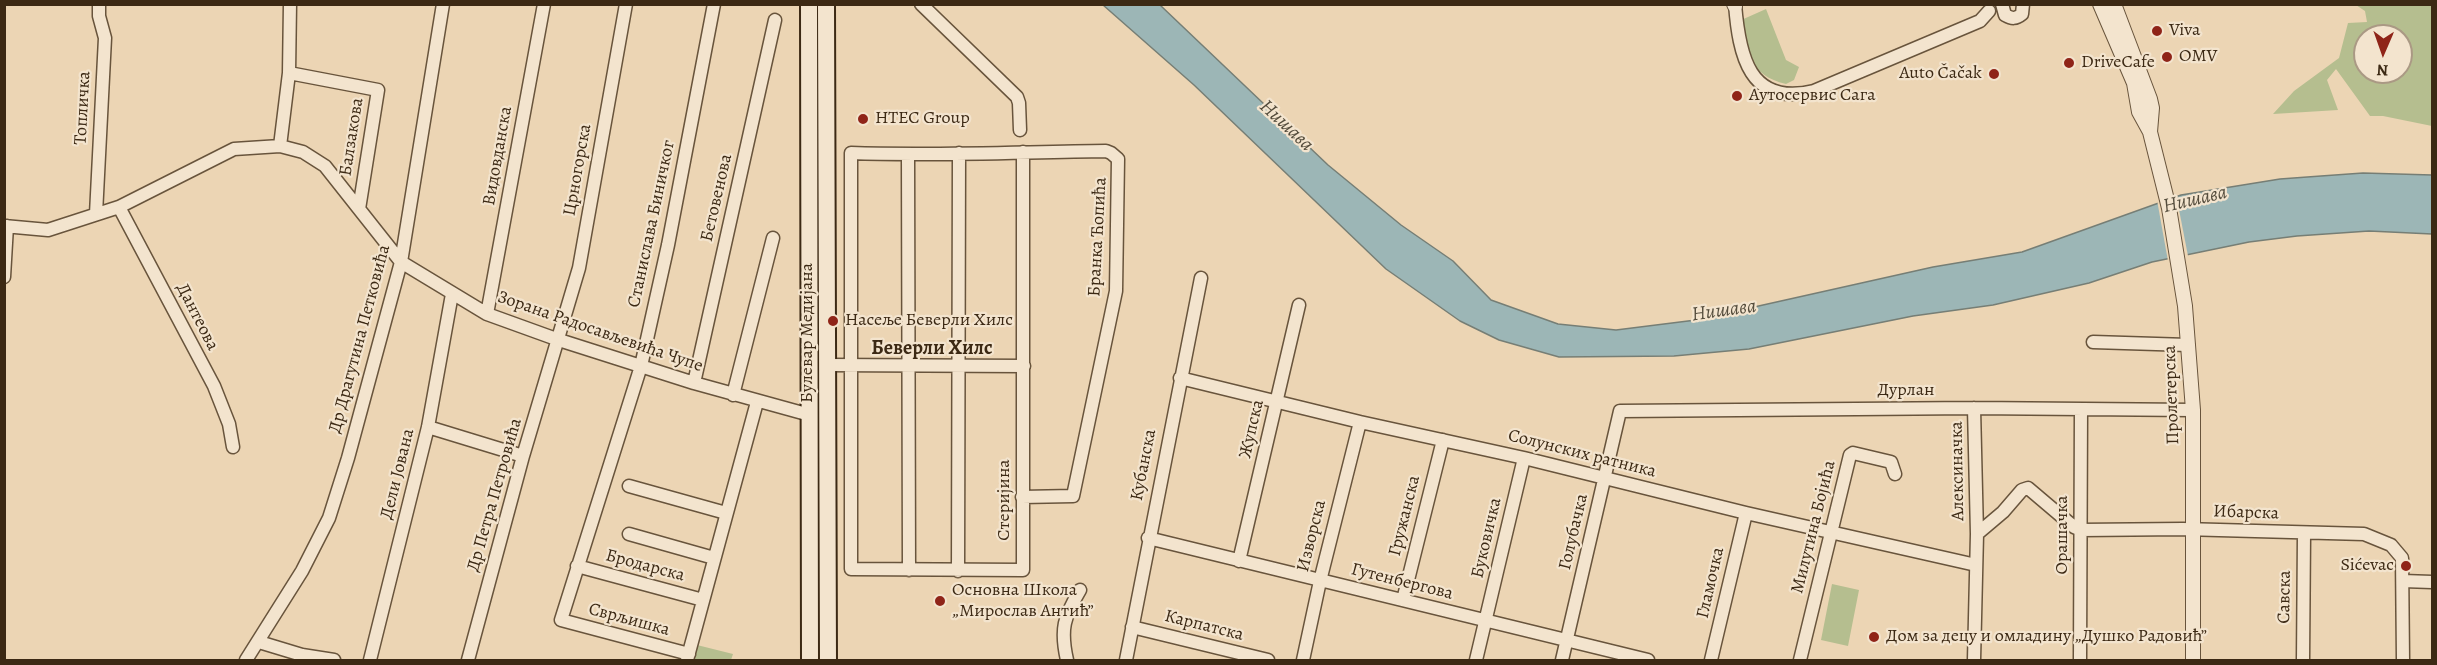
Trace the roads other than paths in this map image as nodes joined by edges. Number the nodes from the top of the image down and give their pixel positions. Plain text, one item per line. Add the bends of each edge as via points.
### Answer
1 (99, 4) edge
2 (290, 4) edge
3 (443, 4) edge
4 (544, 4) edge
5 (626, 4) edge
6 (714, 4) edge
7 (810, 4) edge
8 (826, 4) edge
9 (921, 4) edge
10 (2023, 4) edge
11 (2100, 4) edge
12 (2114, 4) edge
13 (1735, 5) edge
14 (1995, 7) edge
15 (775, 20) dead end
16 (289, 73) junction
17 (1020, 130) dead end
18 (2150, 132) junction
19 (280, 146) junction
20 (1023, 152) junction
21 (959, 153) junction
22 (908, 155) junction
23 (119, 207) junction
24 (359, 209) junction
25 (96, 214) junction
26 (6, 226) edge
27 (773, 238) dead end
28 (401, 262) junction
29 (4, 277) edge
30 (1201, 278) dead end
31 (453, 294) junction
32 (1299, 305) dead end
33 (487, 314) junction
34 (559, 340) junction
35 (2093, 342) dead end
36 (2188, 345) junction
37 (827, 365) junction
38 (958, 365) junction
39 (641, 366) junction
40 (851, 366) junction
41 (908, 366) junction
42 (1024, 366) junction
43 (1180, 378) junction
44 (694, 383) junction
45 (733, 395) junction
46 (1277, 401) junction
47 (757, 402) junction
48 (1974, 408) junction
49 (2081, 409) junction
50 (2193, 410) junction
51 (1620, 411) joint
52 (810, 415) junction
53 (1360, 422) junction
54 (428, 427) junction
55 (1443, 440) junction
56 (232, 447) dead end
57 (523, 456) junction
58 (1524, 458) junction
59 (1895, 474) dead end
60 (1605, 478) junction
61 (629, 486) dead end
62 (1022, 496) junction
63 (726, 513) junction
64 (1746, 513) junction
65 (2193, 529) junction
66 (2081, 530) junction
67 (1831, 533) junction
68 (629, 534) dead end
69 (1977, 534) junction
70 (2304, 534) junction
71 (1148, 538) junction
72 (714, 558) junction
73 (1239, 561) junction
74 (1976, 565) junction
75 (577, 566) junction
76 (909, 570) junction
77 (958, 571) junction
78 (1320, 581) junction
79 (2403, 581) junction
80 (2433, 582) edge
81 (1080, 590) dead end
82 (703, 600) junction
83 (1403, 600) junction
84 (561, 620) joint
85 (1486, 622) junction
86 (1132, 627) junction
87 (1567, 640) junction
88 (259, 642) junction
89 (688, 657) edge
90 (301, 658) edge
91 (246, 660) edge
92 (334, 660) edge
93 (370, 660) edge
94 (468, 660) edge
95 (810, 660) edge
96 (828, 660) edge
97 (1066, 660) edge
98 (1125, 660) edge
99 (1268, 660) edge
100 (1303, 660) edge
101 (1476, 660) edge
102 (1562, 660) edge
103 (1648, 660) edge
104 (1711, 660) edge
105 (1800, 660) edge
106 (1974, 660) edge
107 (2080, 660) edge
108 (2193, 660) edge
109 (2303, 660) edge
110 (2403, 660) edge

1 - 25 street, Топличка via 105,38
2 - 16 street
3 - 28 street, Др Драгутина Петковића
4 - 33 street, Видовданска
5 - 34 street, Црногорска via 579,268
6 - 39 street, Станислава Биничког
7 - 52 main road, Булевар Медијана
8 - 37 main road, Булевар Медијана
9 - 17 street via 1017,97
10 - 14 street via 2022,14 2017,18
11 - 18 street
12 - 18 street via 2150,99
13 - 14 street via 1746,67 1768,87 1790,95 1814,91 1980,21
15 - 44 street, Бетовенова
16 - 19 street
16 - 24 street, Балзакова via 378,90
18 - 36 street, Пролетерска via 2175,239
19 - 23 street, Зорана Радосављевића Чупе via 234,149
19 - 24 street, Зорана Радосављевића Чупе via 303,152 325,166
20 - 21 street, Бранка Ћопића
20 - 42 street, Стеријина
20 - 62 street, Бранка Ћопића via 1106,151 1116,156 1119,163 1116,291 1073,496
21 - 22 street, Бранка Ћопића
21 - 38 street
22 - 40 street, Бранка Ћопића via 851,153
22 - 41 street
23 - 25 street, Зорана Радосављевића Чупе
23 - 56 street, Дантеова via 214,386 229,424
24 - 28 street, Зорана Радосављевића Чупе
25 - 26 street, Зорана Радосављевића Чупе via 48,230
26 - 29 street, Зорана Радосављевића Чупе
27 - 45 street
28 - 31 street, Зорана Радосављевића Чупе
28 - 88 street, Др Драгутина Петковића via 329,518
30 - 43 street, Кубанска
31 - 33 street, Зорана Радосављевића Чупе
31 - 54 street, Дели Јована
32 - 46 street, Жупска
33 - 34 street, Зорана Радосављевића Чупе
34 - 39 street, Зорана Радосављевића Чупе
34 - 57 street, Др Петра Петровића
35 - 36 street
36 - 50 street, Пролетерска
37 - 40 street
37 - 96 main road, Булевар Медијана
38 - 41 street
38 - 42 street
38 - 77 street
39 - 44 street, Зорана Радосављевића Чупе
39 - 75 street, Станислава Биничког
40 - 41 street
40 - 76 street, Стеријина via 851,569
41 - 76 street
42 - 62 street, Стеријина
43 - 46 street, Солунских ратника
43 - 71 street, Кубанска
44 - 45 street, Зорана Радосављевића Чупе
45 - 47 street, Зорана Радосављевића Чупе
46 - 53 street, Солунских ратника
46 - 73 street, Жупска
47 - 52 street, Зорана Радосављевића Чупе
47 - 63 street
48 - 49 street, Дурлан
48 - 51 street, Дурлан
48 - 69 street, Алексиначка
49 - 50 street, Дурлан
49 - 66 street, Орашачка
50 - 65 street, Пролетерска
51 - 60 street, Голубачка
52 - 95 main road, Булевар Медијана
53 - 55 street, Солунских ратника
53 - 78 street, Изворска
54 - 57 street
54 - 93 street, Дели Јована
55 - 58 street, Солунских ратника
55 - 83 street, Гружанска
57 - 94 street, Др Петра Петровића
58 - 60 street, Солунских ратника
58 - 85 street, Буковичка
59 - 67 street, Милутина Бојића via 1891,462 1850,455
60 - 64 street, Солунских ратника
60 - 87 street, Голубачка
61 - 63 street
62 - 77 street, Стеријина via 1023,570
63 - 72 street
64 - 67 street, Солунских ратника
64 - 104 street, Гламочка
65 - 66 street, Ибарска
65 - 70 street, Ибарска
65 - 108 street, Пролетерска
66 - 69 street, Алексиначка via 2028,488
66 - 107 street, Орашачка
67 - 74 street, Солунских ратника
67 - 105 street, Милутина Бојића
68 - 72 street
69 - 74 street, Алексиначка
70 - 79 street, Ибарска via 2364,534 2391,545 2402,558
70 - 109 street, Савска
71 - 73 street, Гутенбергова
71 - 86 street, Кубанска
72 - 82 street
73 - 78 street, Гутенбергова
74 - 106 street, Алексиначка
75 - 82 street, Бродарска
75 - 84 street, Станислава Биничког
76 - 77 street, Стеријина
78 - 83 street, Гутенбергова
78 - 100 street, Изворска
79 - 80 street
79 - 110 street
81 - 97 street via 1066,615
82 - 89 street
83 - 85 street, Гутенбергова
84 - 89 street, Сврљишка
85 - 87 street, Гутенбергова
85 - 101 street, Буковичка
86 - 98 street, Кубанска
86 - 99 street, Карпатска
87 - 102 street, Голубачка
87 - 103 street, Гутенбергова
88 - 90 street
88 - 91 street, Др Драгутина Петковића
90 - 92 street

